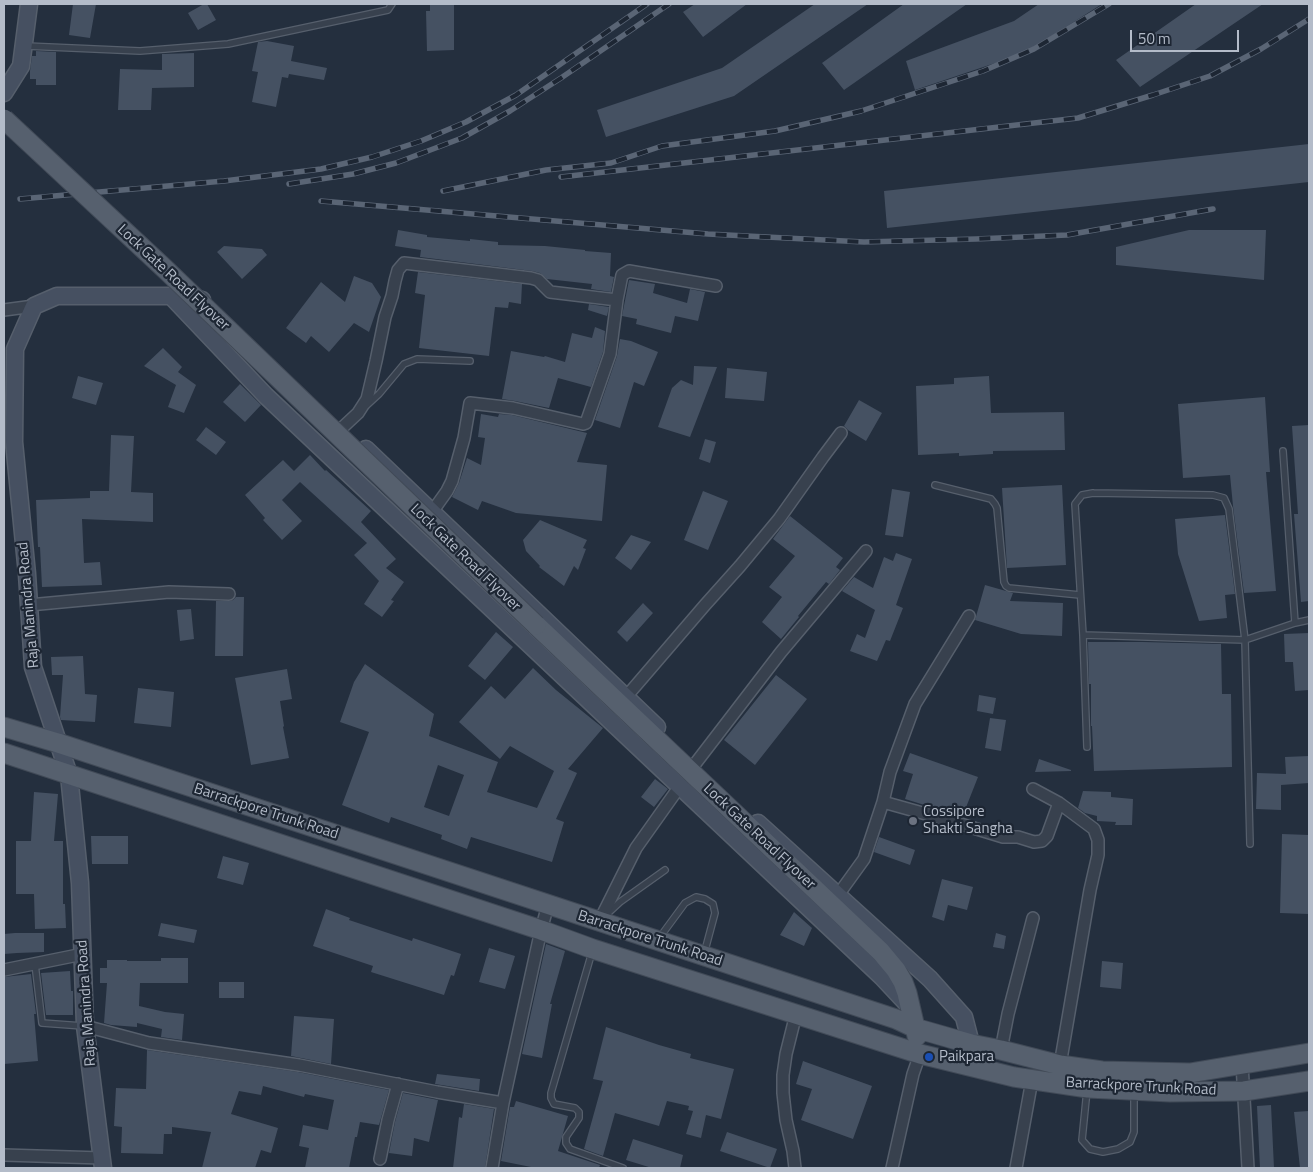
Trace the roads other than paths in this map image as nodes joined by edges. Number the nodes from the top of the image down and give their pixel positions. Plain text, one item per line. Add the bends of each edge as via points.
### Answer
1 (29, 4) edge
2 (392, 4) edge
3 (24, 46) junction
4 (4, 94) edge
5 (4, 119) edge
6 (716, 286) dead end
7 (171, 296) junction
8 (617, 300) junction
9 (34, 306) junction
10 (4, 310) edge
11 (470, 361) dead end
12 (9, 375) edge
13 (358, 414) junction
14 (343, 427) junction
15 (841, 433) dead end
16 (1283, 451) dead end
17 (935, 485) dead end
18 (432, 512) junction
19 (866, 551) dead end
20 (229, 594) dead end
21 (1080, 595) junction
22 (29, 604) junction
23 (969, 616) dead end
24 (1309, 620) edge
25 (1295, 623) junction
26 (1083, 635) junction
27 (1245, 640) junction
28 (626, 697) junction
29 (4, 727) edge
30 (58, 743) junction
31 (1087, 747) dead end
32 (4, 753) edge
33 (695, 764) junction
34 (69, 775) junction
35 (680, 786) junction
36 (1033, 789) dead end
37 (882, 802) junction
38 (1059, 803) junction
39 (1250, 844) dead end
40 (665, 870) dead end
41 (838, 895) junction
42 (548, 905) junction
43 (1033, 918) dead end
44 (599, 922) junction
45 (541, 930) junction
46 (657, 941) junction
47 (593, 949) junction
48 (83, 954) junction
49 (703, 956) junction
50 (35, 964) junction
51 (4, 970) edge
52 (911, 1008) junction
53 (796, 1014) junction
54 (85, 1026) junction
55 (915, 1028) junction
56 (971, 1044) junction
57 (1001, 1050) junction
58 (1309, 1053) edge
59 (920, 1054) junction
60 (1242, 1064) junction
61 (965, 1065) junction
62 (1060, 1066) junction
63 (1032, 1080) junction
64 (1309, 1081) edge
65 (398, 1084) junction
66 (1088, 1088) junction
67 (1134, 1090) junction
68 (1244, 1091) junction
69 (503, 1104) junction
70 (4, 1154) edge
71 (380, 1159) dead end
72 (102, 1163) edge
73 (492, 1168) edge
74 (623, 1168) edge
75 (794, 1168) edge
76 (892, 1168) edge
77 (1016, 1168) edge
78 (1248, 1168) edge

1 - 3 street
2 - 3 lane via 388,10 228,44 140,51
3 - 4 street via 22,66
5 - 52 main road, Lock Gate Road Flyover, bridge via 874,945 896,970
6 - 8 street via 629,271 622,274
7 - 9 street via 57,296
7 - 14 street via 209,301
7 - 35 street via 273,403
8 - 13 street via 550,292 538,280 531,278 404,263 398,270 385,317 367,399
8 - 18 street via 610,354 586,423 470,403 452,481
9 - 10 street
9 - 12 street, Raja Manindra Road via 15,349
11 - 13 lane via 417,358 404,364
12 - 22 street, Raja Manindra Road
13 - 14 street
14 - 18 street
15 - 28 street via 779,519
16 - 25 lane
17 - 21 lane via 991,499 996,504 1006,586
18 - 28 street
19 - 33 street via 781,652
20 - 22 street via 169,592
21 - 26 lane
21 - 27 lane via 1075,504 1082,495 1213,495 1224,498 1229,509
22 - 30 street, Raja Manindra Road via 33,667
23 - 37 street via 915,704
24 - 25 lane
25 - 27 lane
26 - 27 lane
26 - 31 lane
27 - 39 lane
28 - 33 street
29 - 30 main road, Barrackpore Trunk Road
30 - 34 street, Raja Manindra Road
30 - 42 main road, Barrackpore Trunk Road
32 - 34 main road, Barrackpore Trunk Road
33 - 41 street
34 - 45 main road, Barrackpore Trunk Road
34 - 48 street, Raja Manindra Road via 80,883
35 - 44 street via 636,848
35 - 52 street
36 - 38 street
37 - 38 street via 1003,837 1034,842 1047,836
37 - 41 street via 864,860
38 - 62 street via 1094,829 1098,840
40 - 44 lane via 620,902
41 - 56 street via 930,979 964,1017
42 - 44 main road, Barrackpore Trunk Road
42 - 45 street
43 - 57 street
44 - 46 main road, Barrackpore Trunk Road
45 - 47 main road, Barrackpore Trunk Road
45 - 69 street
46 - 49 main road, Barrackpore Trunk Road
46 - 49 lane via 685,903 696,897 705,899 713,904 715,913
47 - 53 main road, Barrackpore Trunk Road
47 - 74 lane via 551,1098 554,1104 575,1108 579,1112 566,1137 570,1149
48 - 50 street
48 - 54 street, Raja Manindra Road
49 - 55 main road, Barrackpore Trunk Road
50 - 51 street
50 - 54 lane via 42,1023
52 - 55 main road, Lock Gate Road Flyover
53 - 59 main road, Barrackpore Trunk Road
53 - 75 street via 783,1075
54 - 65 street via 149,1043 299,1065
54 - 72 street, Raja Manindra Road
55 - 56 main road, Barrackpore Trunk Road
55 - 59 main road, Lock Gate Road Flyover
56 - 57 main road, Barrackpore Trunk Road
56 - 61 street
57 - 62 main road, Barrackpore Trunk Road
58 - 60 main road, Barrackpore Trunk Road
59 - 61 main road, Barrackpore Trunk Road
59 - 76 street
60 - 62 main road, Barrackpore Trunk Road via 1190,1072 1102,1071
60 - 68 street
61 - 63 main road, Barrackpore Trunk Road
63 - 66 main road, Barrackpore Trunk Road
63 - 77 street
64 - 68 main road, Barrackpore Trunk Road
65 - 69 street
65 - 71 street
66 - 67 main road, Barrackpore Trunk Road
66 - 67 lane via 1082,1140 1090,1148 1103,1152 1130,1142 1134,1132
67 - 68 main road, Barrackpore Trunk Road
68 - 78 street
69 - 73 street
70 - 72 street

